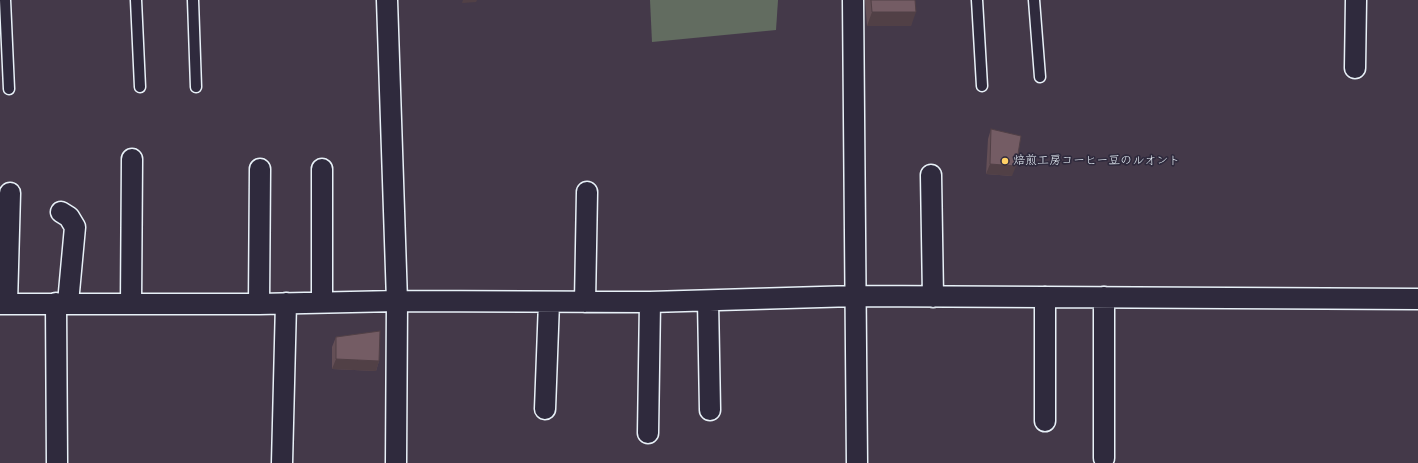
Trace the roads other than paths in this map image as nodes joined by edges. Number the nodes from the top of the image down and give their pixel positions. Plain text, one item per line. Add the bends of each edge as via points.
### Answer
1 (5, 0) edge
2 (136, 0) edge
3 (193, 0) edge
4 (387, 0) edge
5 (853, 0) edge
6 (977, 0) edge
7 (1034, 0) edge
8 (1356, 0) edge
9 (1355, 68) dead end
10 (1040, 77) dead end
11 (982, 86) dead end
12 (140, 87) dead end
13 (196, 87) dead end
14 (9, 89) dead end
15 (132, 159) dead end
16 (260, 169) dead end
17 (322, 169) dead end
18 (931, 175) dead end
19 (587, 192) dead end
20 (10, 193) dead end
21 (61, 212) dead end
22 (855, 296) junction
23 (933, 296) junction
24 (1045, 297) junction
25 (1104, 297) junction
26 (1418, 299) edge
27 (708, 300) junction
28 (397, 301) junction
29 (322, 302) junction
30 (549, 302) junction
31 (585, 302) junction
32 (650, 302) junction
33 (62, 303) junction
34 (286, 303) junction
35 (4, 304) edge
36 (130, 304) junction
37 (259, 304) junction
38 (545, 409) dead end
39 (710, 410) dead end
40 (1045, 421) dead end
41 (648, 433) dead end
42 (1104, 458) dead end
43 (57, 463) edge
44 (282, 463) edge
45 (396, 463) edge
46 (857, 463) edge

1 - 14 lane
2 - 12 lane
3 - 13 lane
4 - 28 street
5 - 22 street
6 - 11 lane
7 - 10 lane
8 - 9 street
15 - 36 street
16 - 37 street
17 - 29 street
18 - 23 street
19 - 31 street
20 - 35 street
21 - 33 street via 69,217 75,227
22 - 23 street
22 - 27 street
22 - 46 street
23 - 24 street
24 - 25 street
24 - 40 street
25 - 26 street
25 - 42 street
27 - 32 street
27 - 39 street
28 - 29 street
28 - 30 street
28 - 45 street
29 - 34 street
30 - 31 street
30 - 38 street
31 - 32 street
32 - 41 street
33 - 35 street
33 - 36 street
33 - 43 street
34 - 37 street
34 - 44 street
36 - 37 street

